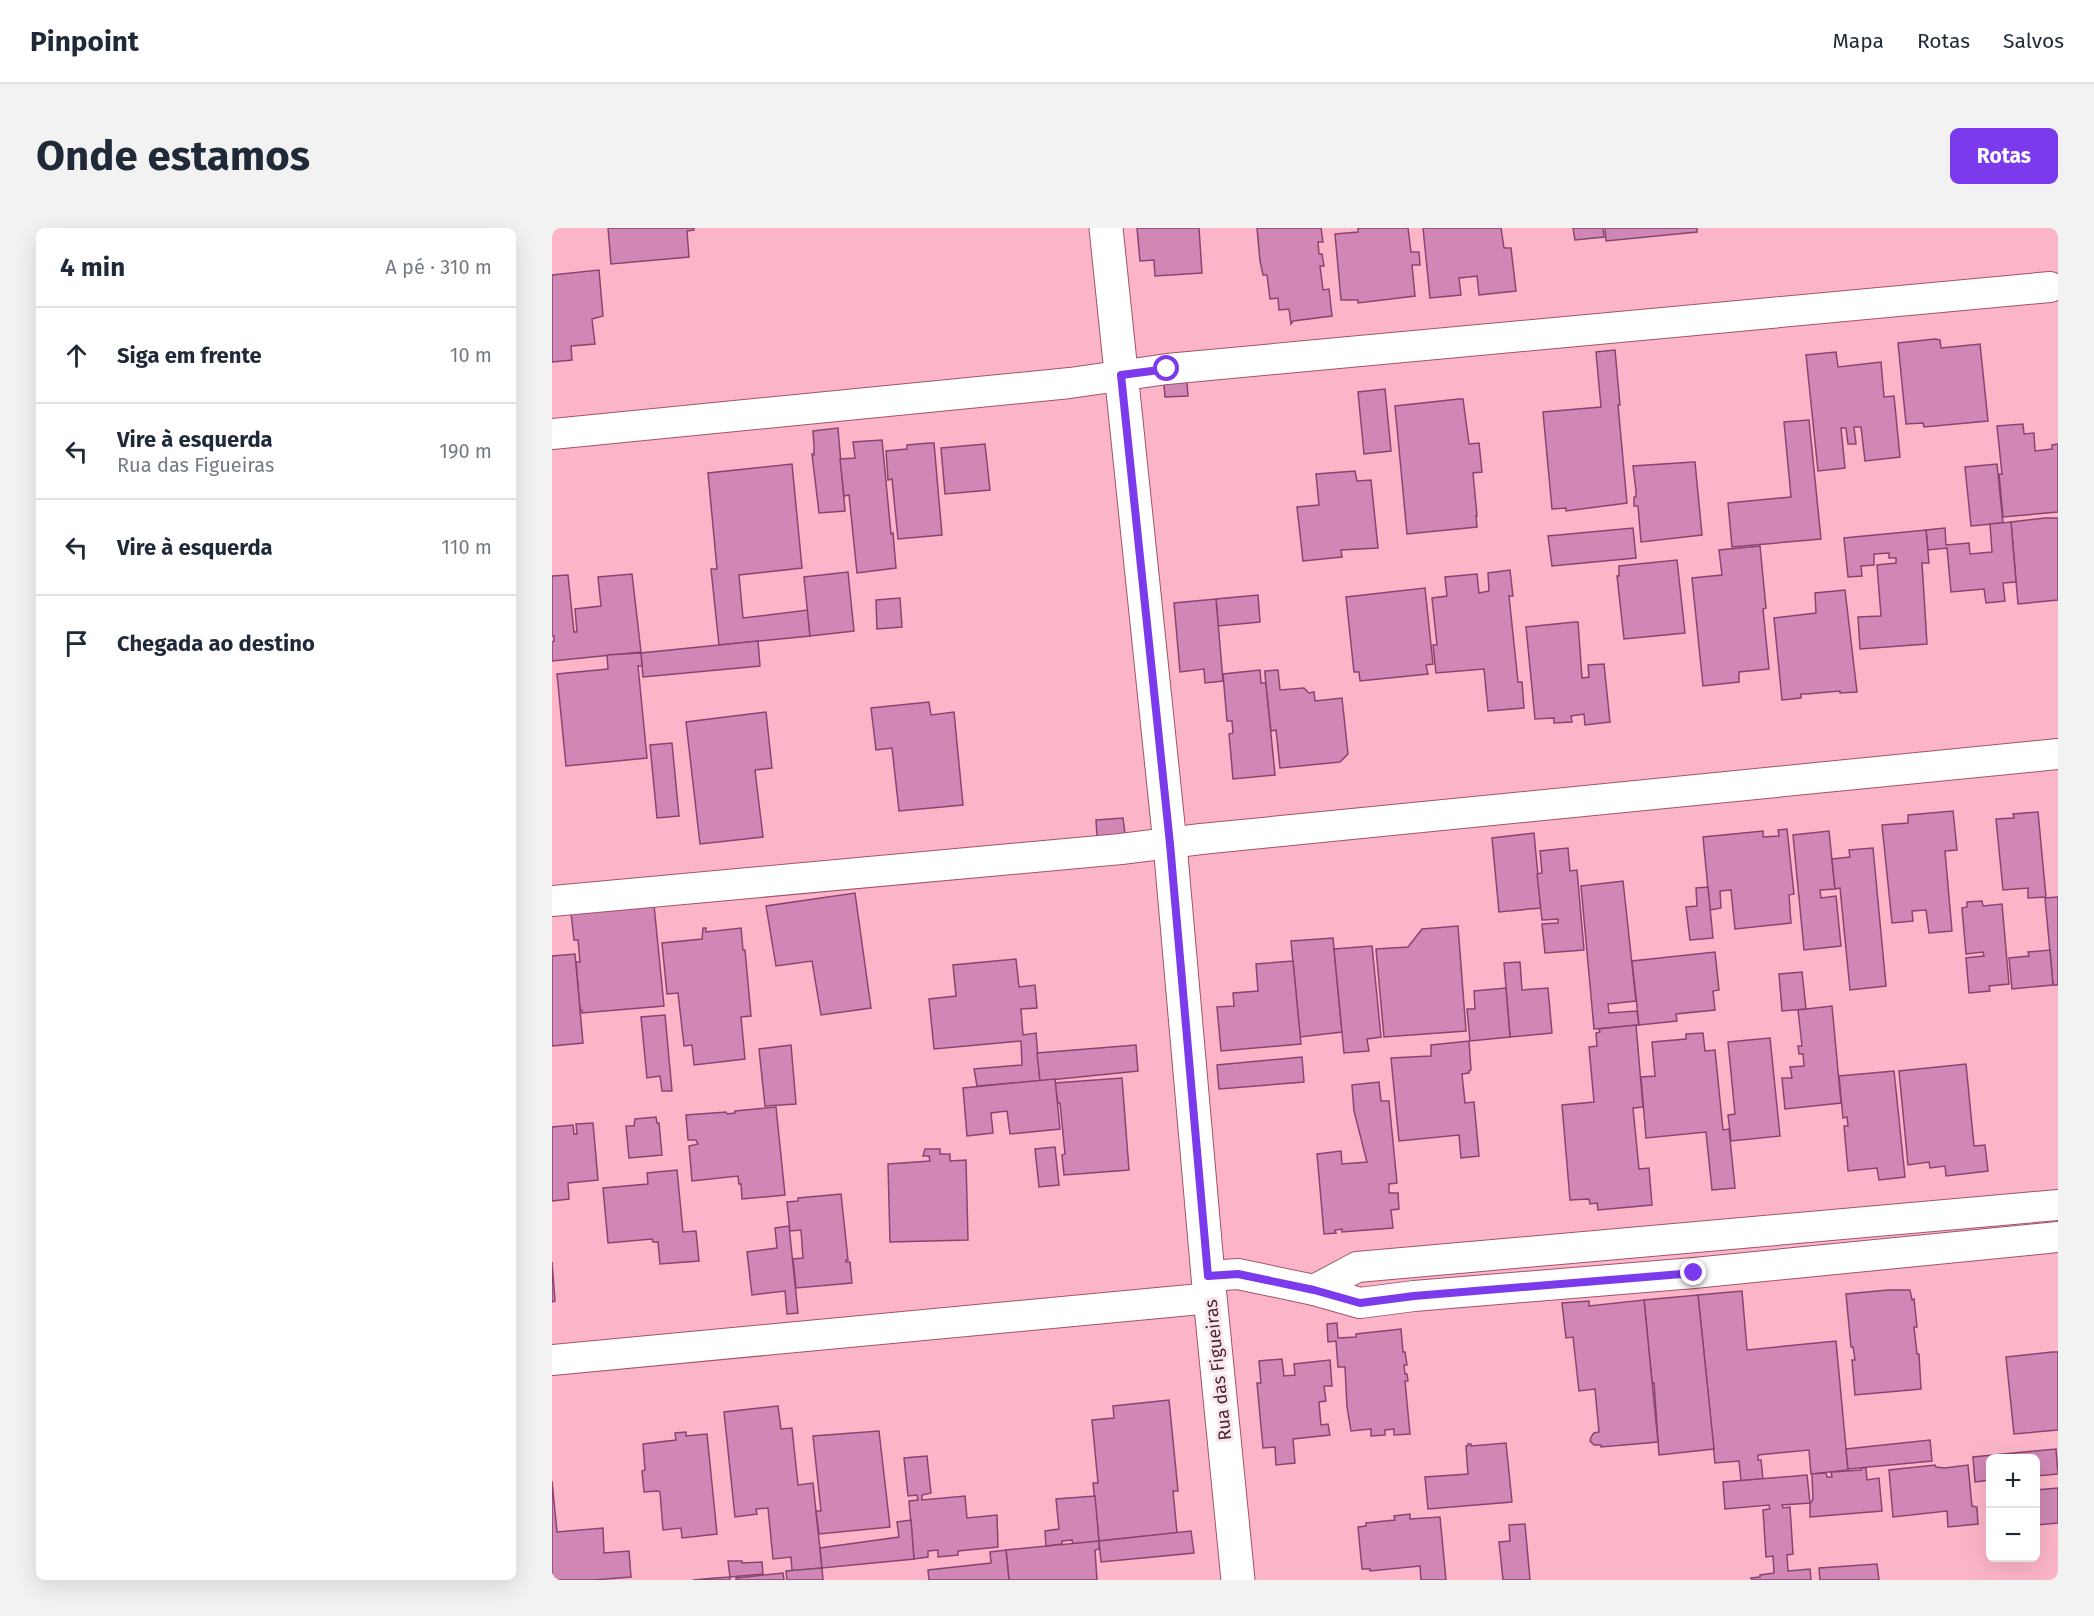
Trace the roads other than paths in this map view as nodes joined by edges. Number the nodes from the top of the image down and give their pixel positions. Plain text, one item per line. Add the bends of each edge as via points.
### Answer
1 (1106, 228) edge
2 (2050, 287) dead end
3 (1121, 375) junction
4 (552, 434) edge
5 (2058, 754) edge
6 (1170, 844) junction
7 (552, 901) edge
8 (2058, 1205) edge
9 (2058, 1237) edge
10 (1631, 1243) junction
11 (1633, 1278) junction
12 (1209, 1287) junction
13 (1314, 1290) junction
14 (552, 1360) edge
15 (1238, 1580) edge

1 - 3 street, Rua das Figueiras
2 - 3 street
3 - 4 street
3 - 6 street, Rua das Figueiras
5 - 6 street
6 - 7 street
6 - 12 street, Rua das Figueiras
8 - 10 street
9 - 11 street
10 - 11 street
10 - 13 street via 1357,1267
11 - 13 street via 1360,1303
12 - 13 street via 1238,1274
12 - 14 street
12 - 15 street, Rua das Figueiras

